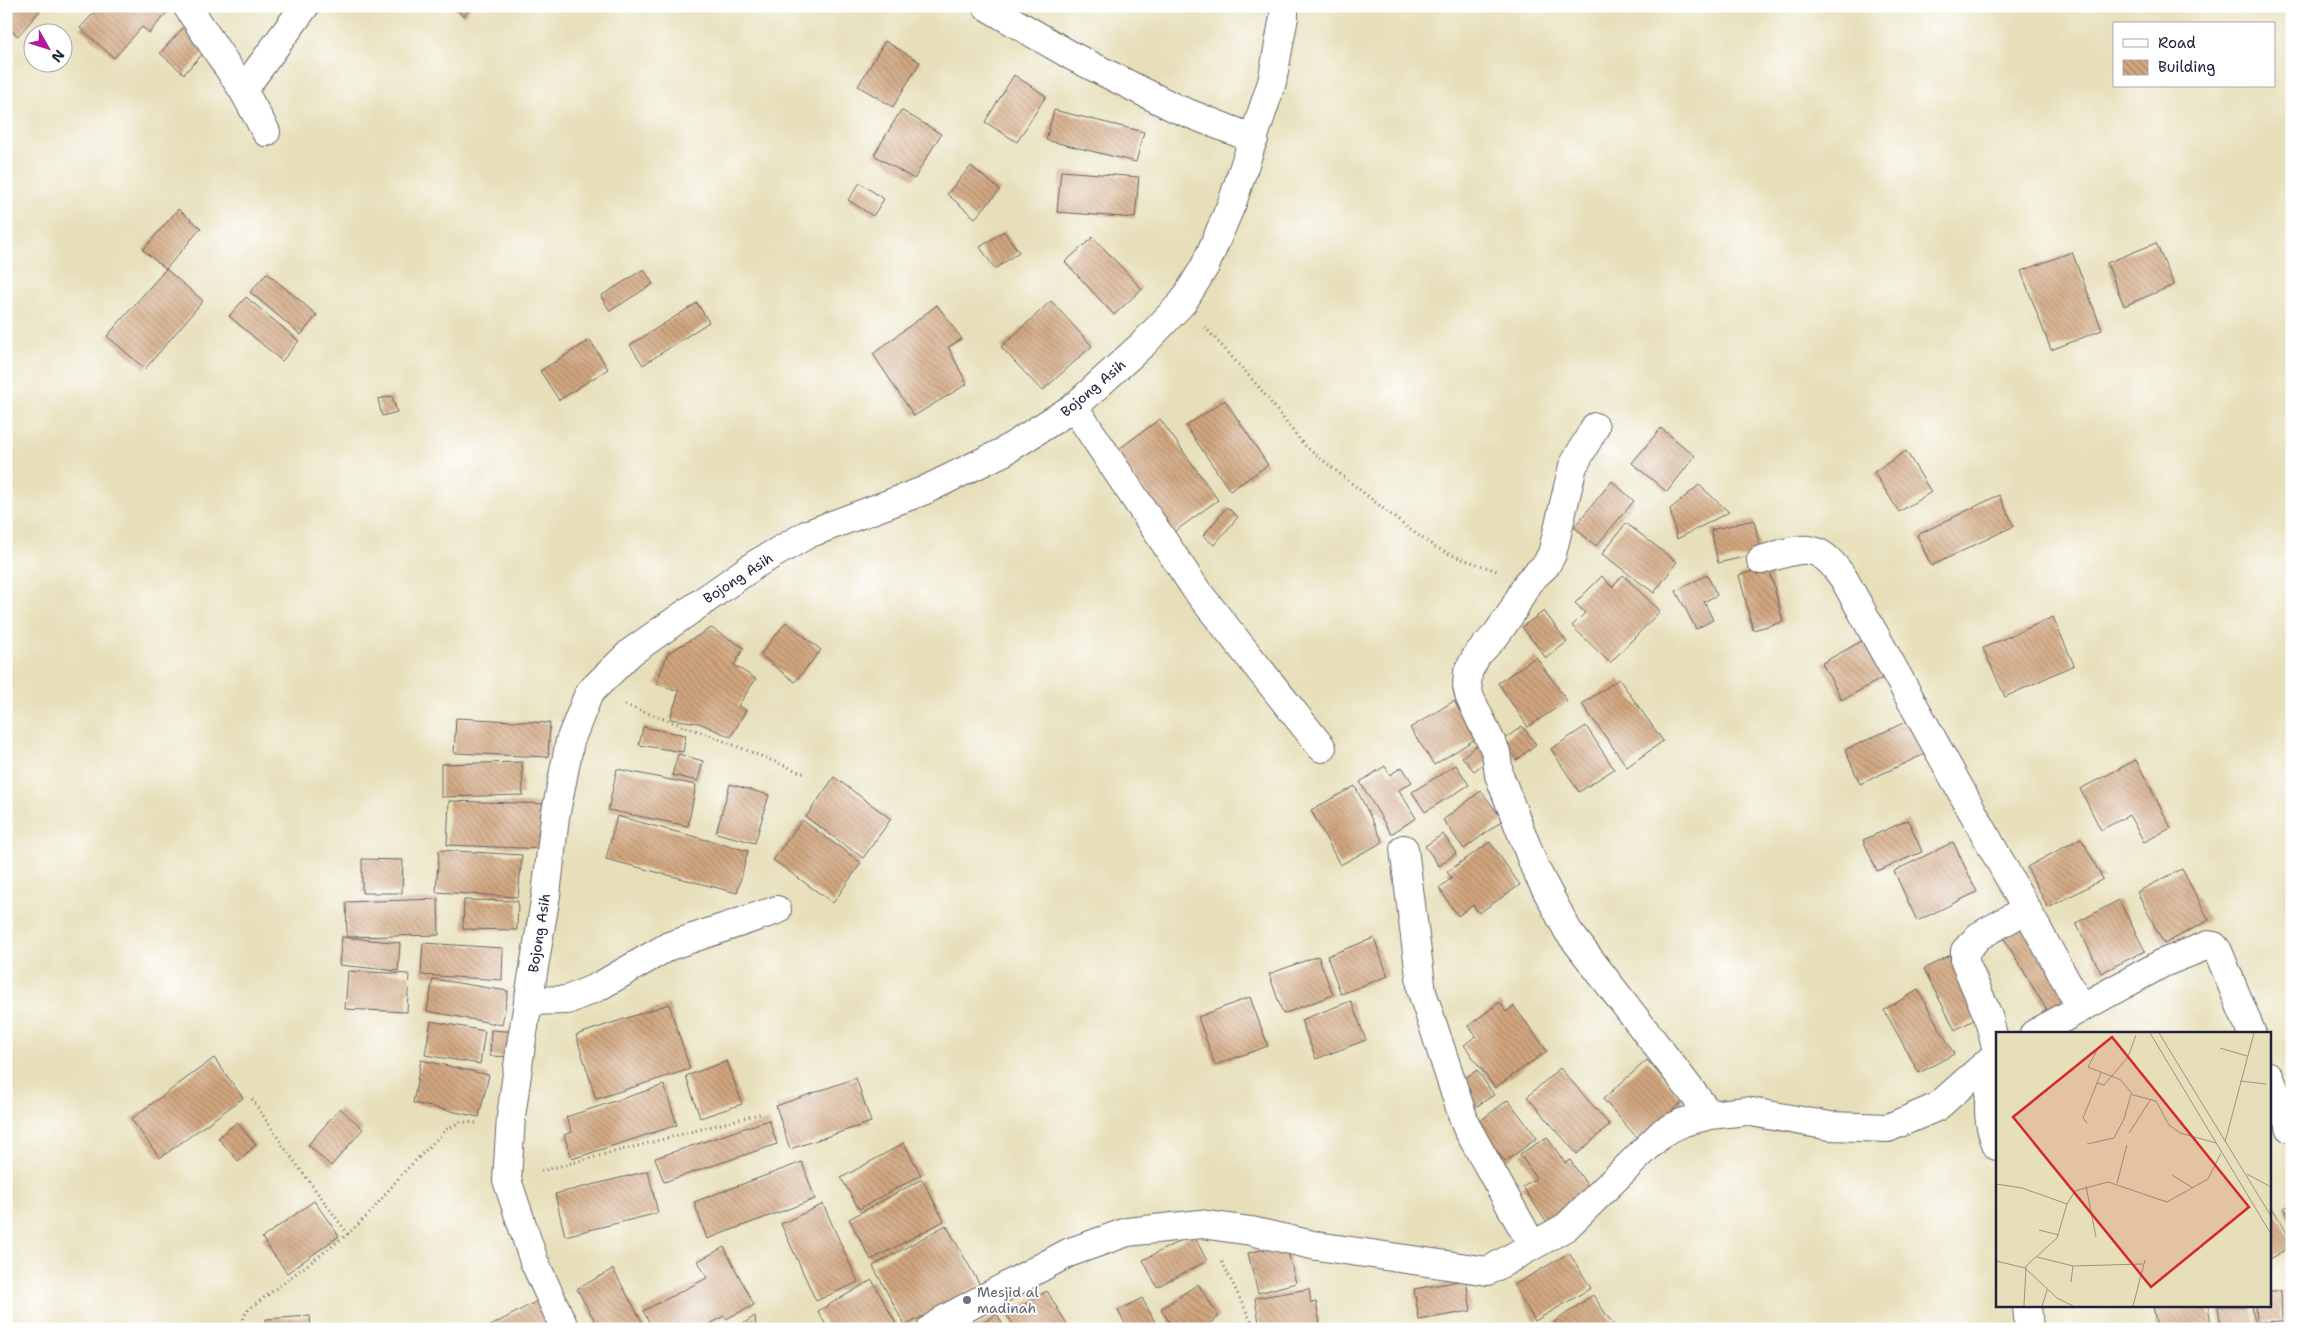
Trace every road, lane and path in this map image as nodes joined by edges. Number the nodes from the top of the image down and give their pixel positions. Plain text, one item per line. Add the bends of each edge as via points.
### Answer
1 (186, 6) edge
2 (305, 6) edge
3 (986, 6) edge
4 (1284, 6) edge
5 (243, 90) junction
6 (266, 132) dead end
7 (1254, 139) junction
8 (1183, 302) junction
9 (1074, 407) junction
10 (1595, 427) dead end
11 (1761, 560) dead end
12 (1528, 582) junction
13 (589, 692) junction
14 (1322, 748) dead end
15 (805, 774) dead end
16 (1404, 849) dead end
17 (2027, 909) junction
18 (777, 910) dead end
19 (528, 1001) junction
20 (2081, 1008) junction
21 (2038, 1032) edge
22 (2251, 1032) edge
23 (1996, 1050) edge
24 (1996, 1055) edge
25 (1996, 1059) edge
26 (2270, 1078) edge
27 (252, 1098) dead end
28 (763, 1113) dead end
29 (1710, 1115) junction
30 (511, 1126) junction
31 (2291, 1129) edge
32 (1996, 1144) edge
33 (507, 1180) junction
34 (1201, 1224) junction
35 (348, 1234) junction
36 (1532, 1245) junction
37 (2027, 1308) edge
38 (242, 1329) edge
39 (566, 1329) edge
40 (931, 1329) edge
41 (1255, 1329) edge
42 (2029, 1329) edge

1 - 5 street
2 - 5 street
3 - 7 street via 1072,56 1158,99
4 - 7 street, Bojong Asih via 1272,82
5 - 6 street
7 - 8 street, Bojong Asih via 1232,203 1205,266
8 - 9 street, Bojong Asih
8 - 12 path via 1258,386 1304,445 1436,547
9 - 13 street, Bojong Asih via 1003,452 923,491 808,534 756,564 630,652
9 - 14 street via 1197,591
10 - 12 street via 1573,466 1552,554 1546,565
11 - 17 street via 1796,550 1813,550 1831,561
12 - 29 street via 1512,612 1477,655 1468,672 1466,686 1470,698 1496,752 1499,775 1549,899 1568,931
13 - 15 path via 709,734
13 - 19 street, Bojong Asih via 570,741
16 - 36 street via 1422,992 1466,1126
17 - 20 street
17 - 23 street via 1979,936 1965,951 1965,962 1988,1016
18 - 19 street via 669,946 598,987 567,1000
19 - 30 street, Bojong Asih
20 - 21 street
20 - 22 street via 2163,964 2208,945 2218,951
24 - 29 street via 1937,1107 1888,1128 1830,1126 1746,1111
25 - 32 street via 1988,1103 1990,1129
26 - 31 street
27 - 35 path
28 - 33 path
29 - 36 street via 1664,1132 1566,1227
30 - 33 street, Bojong Asih
30 - 35 path via 460,1122 447,1129
33 - 39 street, Bojong Asih via 534,1261
34 - 36 street via 1317,1246 1488,1271
34 - 40 street via 1127,1232 1068,1254
34 - 41 path
35 - 38 path via 249,1309
37 - 42 street

